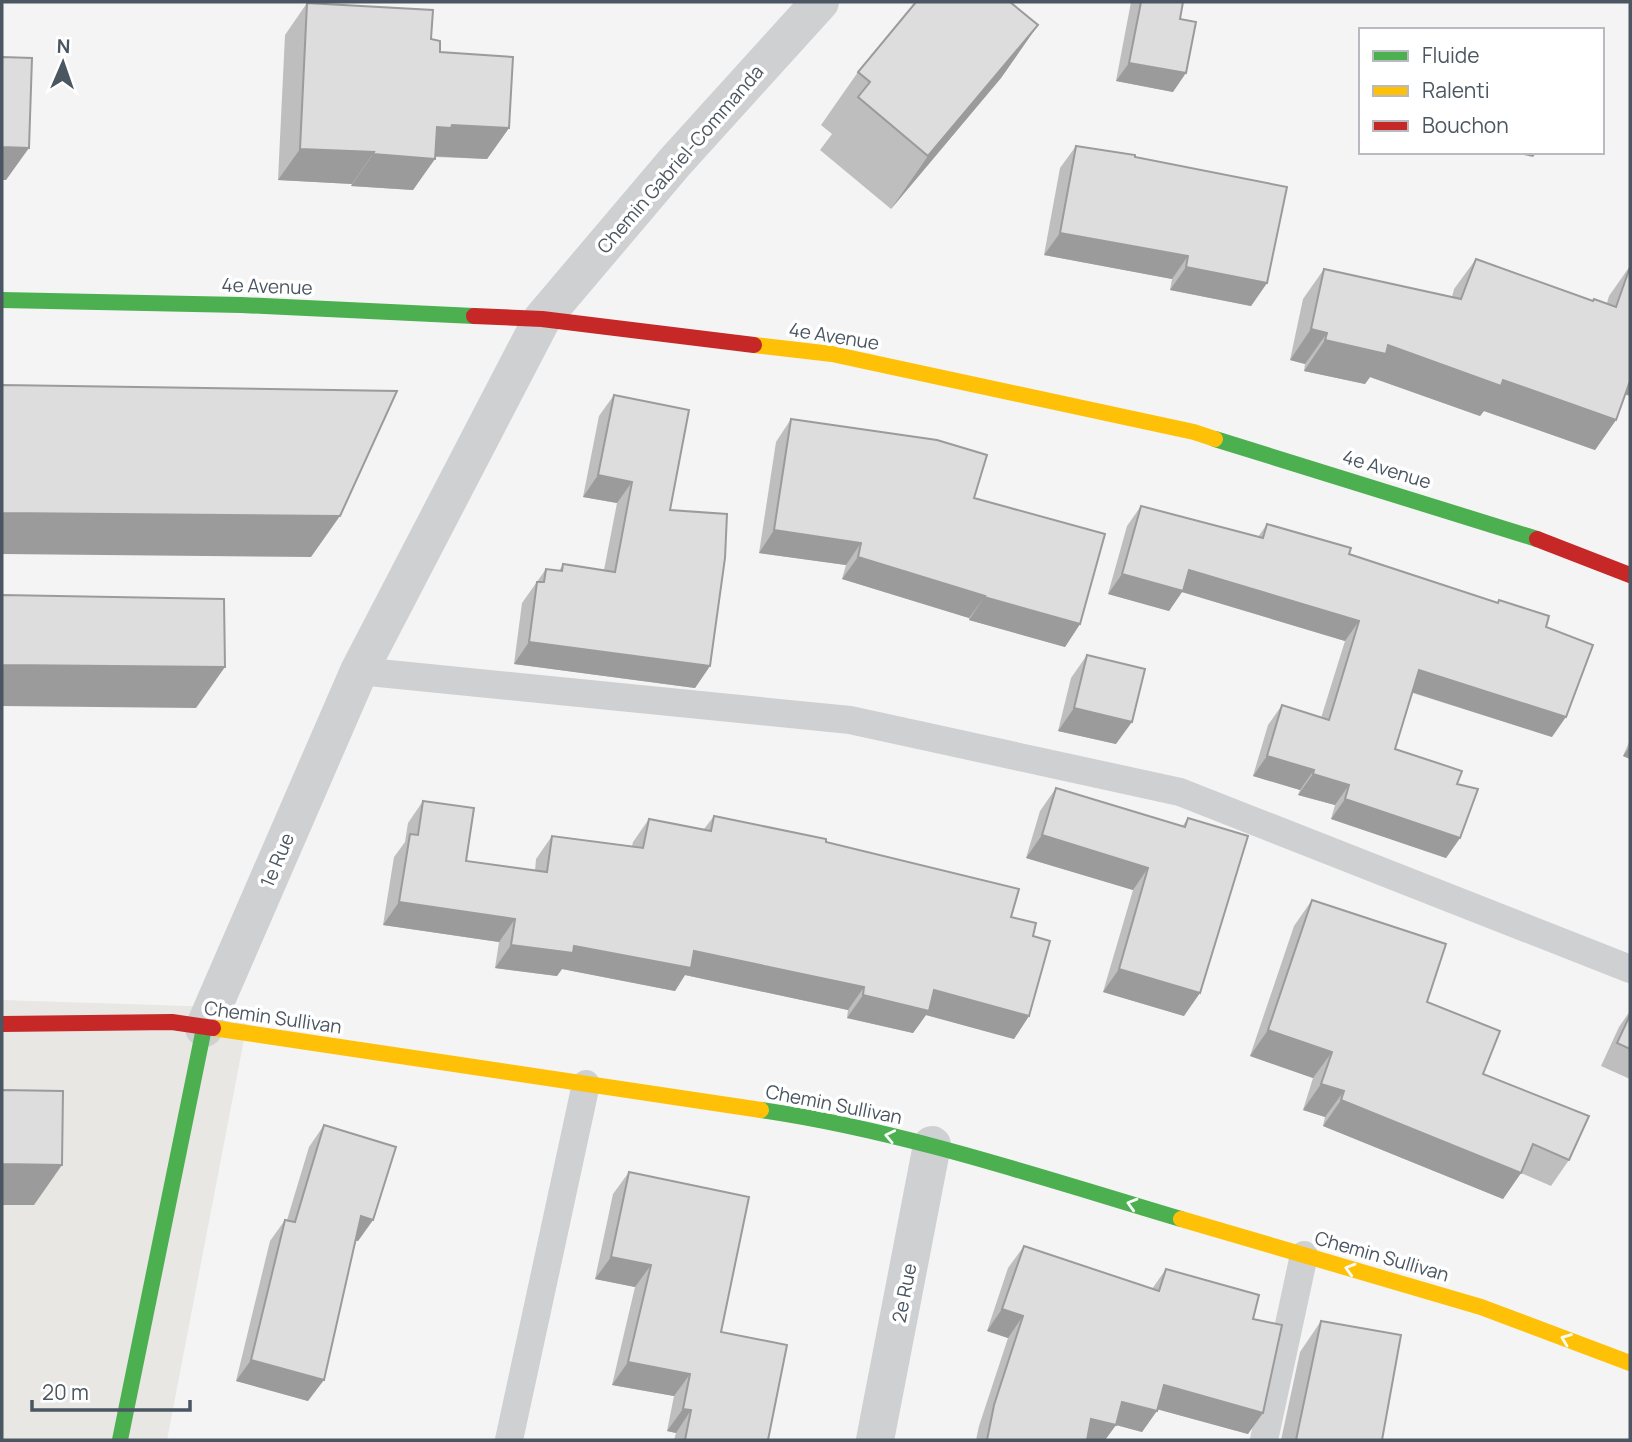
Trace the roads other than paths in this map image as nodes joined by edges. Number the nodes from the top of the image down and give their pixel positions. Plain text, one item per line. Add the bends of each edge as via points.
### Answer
1 (820, 2) edge
2 (2, 300) edge
3 (542, 319) junction
4 (1630, 575) edge
5 (359, 671) junction
6 (1630, 969) edge
7 (2, 1024) edge
8 (204, 1028) junction
9 (586, 1084) junction
10 (932, 1146) junction
11 (1304, 1255) junction
12 (1630, 1363) edge
13 (120, 1440) edge
14 (509, 1440) edge
15 (875, 1440) edge
16 (1264, 1440) edge

1 - 3 street, Chemin Gabriel-Commanda via 675,162
2 - 3 street, 4e Avenue
3 - 4 street, 4e Avenue via 832,354 1194,432 1525,534
3 - 5 street, 1e Rue
5 - 6 lane via 850,720 1180,792
5 - 8 street, 1e Rue
7 - 8 street, Chemin Sullivan via 172,1022
8 - 9 street, Chemin Sullivan
8 - 13 street, 1e Rue
10 -> 9 street, Chemin Sullivan via 796,1115
9 - 14 lane
11 -> 10 street, Chemin Sullivan
10 - 15 street, 2e Rue
12 -> 11 street, Chemin Sullivan via 1481,1307
11 - 16 lane

